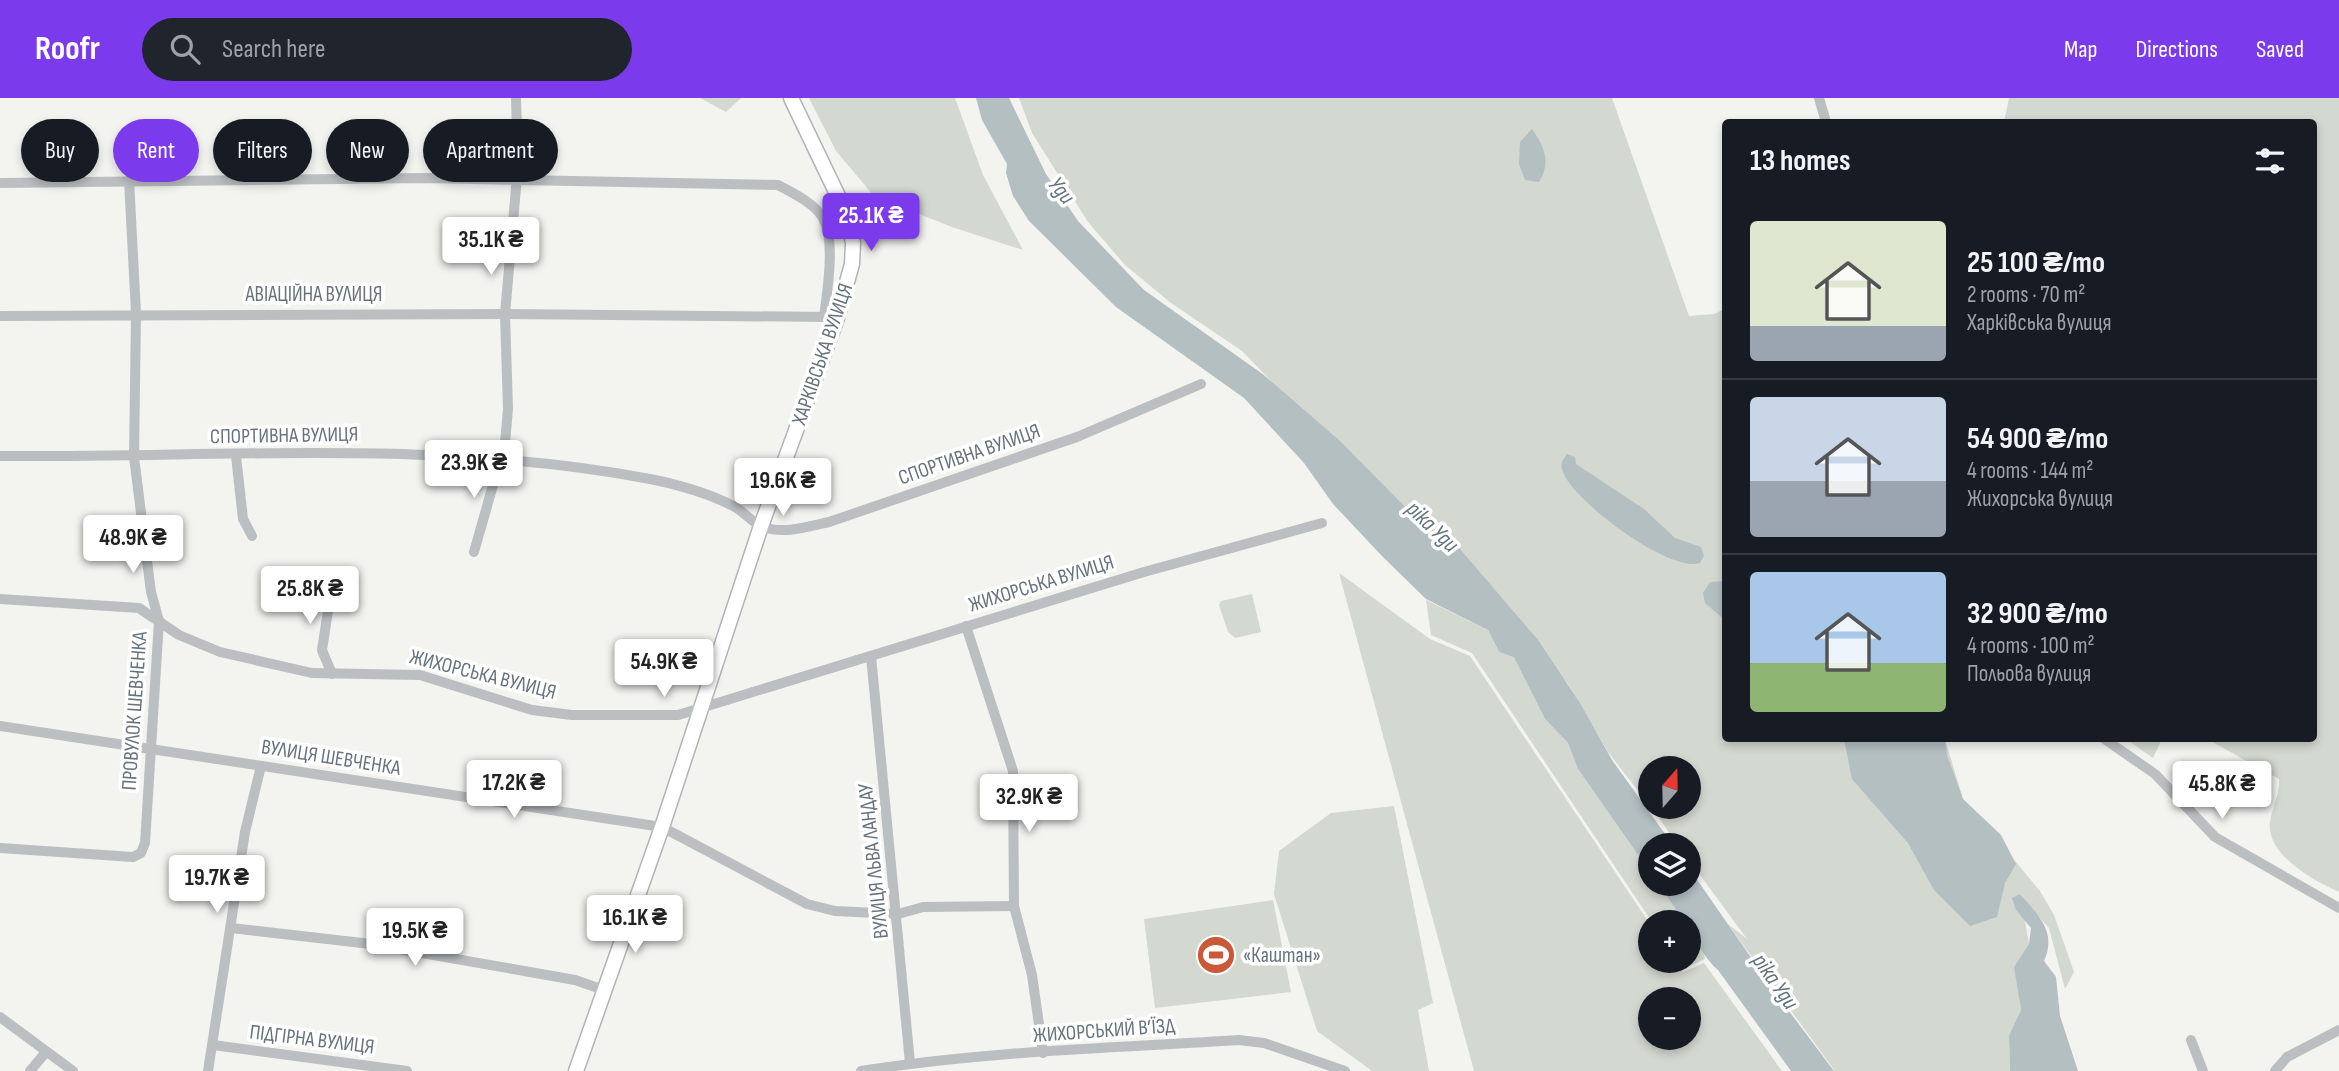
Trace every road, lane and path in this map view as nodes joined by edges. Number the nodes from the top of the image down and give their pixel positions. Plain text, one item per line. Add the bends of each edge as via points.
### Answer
1 (791, 98) edge
2 (1819, 98) edge
3 (516, 99) edge
4 (516, 119) edge
5 (1825, 119) edge
6 (113, 180) edge
7 (199, 180) edge
8 (423, 180) edge
9 (558, 181) edge
10 (129, 182) edge
11 (516, 182) edge
12 (0, 183) edge
13 (136, 313) junction
14 (505, 314) junction
15 (0, 316) edge
16 (831, 317) junction
17 (1201, 384) dead end
18 (0, 456) edge
19 (236, 456) junction
20 (134, 457) junction
21 (503, 457) junction
22 (1322, 523) dead end
23 (761, 526) junction
24 (252, 536) dead end
25 (474, 552) dead end
26 (334, 572) dead end
27 (0, 599) edge
28 (159, 621) junction
29 (966, 626) junction
30 (872, 656) junction
31 (332, 674) junction
32 (701, 709) junction
33 (0, 726) edge
34 (2109, 742) edge
35 (151, 747) junction
36 (261, 765) junction
37 (662, 827) junction
38 (0, 848) edge
39 (1014, 906) junction
40 (2339, 908) edge
41 (898, 914) junction
42 (231, 928) junction
43 (604, 990) junction
44 (0, 1017) edge
45 (2339, 1030) edge
46 (2191, 1040) dead end
47 (213, 1045) junction
48 (46, 1052) junction
49 (1043, 1052) junction
50 (911, 1063) junction
51 (30, 1071) edge
52 (74, 1071) edge
53 (208, 1071) edge
54 (407, 1071) edge
55 (576, 1071) edge
56 (861, 1071) edge
57 (1345, 1071) edge
58 (2203, 1071) edge
59 (2275, 1071) edge

1 - 16 main road, ХАРКІВСЬКА ВУЛИЦЯ via 849,219 853,254
2 - 5 street
3 - 4 street
6 - 12 street
7 - 8 street
9 - 16 street via 778,185 823,218
10 - 13 street, ПРОВУЛОК ШЕВЧЕНКА
11 - 14 street
13 - 14 street, АВІАЦІЙНА ВУЛИЦЯ
13 - 15 street, АВІАЦІЙНА ВУЛИЦЯ
13 - 20 street, ПРОВУЛОК ШЕВЧЕНКА
14 - 16 street, АВІАЦІЙНА ВУЛИЦЯ
14 - 21 street via 508,409
16 - 23 main road, ХАРКІВСЬКА ВУЛИЦЯ
17 - 23 street, СПОРТИВНА ВУЛИЦЯ via 1077,437 829,522 791,531
18 - 20 street, СПОРТИВНА ВУЛИЦЯ
19 - 20 street, СПОРТИВНА ВУЛИЦЯ
19 - 21 street, СПОРТИВНА ВУЛИЦЯ via 420,453
19 - 24 street via 243,519
20 - 28 street, ПРОВУЛОК ШЕВЧЕНКА via 151,592
21 - 23 street, СПОРТИВНА ВУЛИЦЯ via 653,480 710,494
21 - 25 street
22 - 29 street, ЖИХОРСЬКА ВУЛИЦЯ
23 - 32 main road, ХАРКІВСЬКА ВУЛИЦЯ
26 - 31 street via 322,650
27 - 28 street, ЖИХОРСЬКА ВУЛИЦЯ via 139,608
28 - 31 street, ЖИХОРСЬКА ВУЛИЦЯ via 220,652 277,667
28 - 35 street, ПРОВУЛОК ШЕВЧЕНКА
29 - 30 street, ЖИХОРСЬКА ВУЛИЦЯ
29 - 39 street via 1013,771
30 - 32 street, ЖИХОРСЬКА ВУЛИЦЯ
30 - 41 street, ВУЛИЦЯ ЛЬВА ЛАНДАУ
31 - 32 street, ЖИХОРСЬКА ВУЛИЦЯ via 420,675 532,710 572,715 678,715
32 - 37 main road, ХАРКІВСЬКА ВУЛИЦЯ
33 - 35 street, ВУЛИЦЯ ШЕВЧЕНКА
34 - 40 street via 2155,774 2215,837
35 - 36 street, ВУЛИЦЯ ШЕВЧЕНКА
35 - 38 street, ПРОВУЛОК ШЕВЧЕНКА via 141,853 133,857
36 - 37 street, ВУЛИЦЯ ШЕВЧЕНКА
36 - 42 street via 245,832
37 - 41 street, ВУЛИЦЯ ШЕВЧЕНКА via 807,904 835,911
37 - 43 main road, ХАРКІВСЬКА ВУЛИЦЯ
39 - 41 street, ВУЛИЦЯ ШЕВЧЕНКА via 923,907
39 - 49 street via 1032,975
41 - 50 street, ВУЛИЦЯ ЛЬВА ЛАНДАУ
42 - 43 street via 371,944 575,980
42 - 47 street
43 - 55 main road, ХАРКІВСЬКА ВУЛИЦЯ
44 - 48 street
45 - 59 street via 2287,1058
46 - 58 street
47 - 53 street
47 - 54 street, ПІДГІРНА ВУЛИЦЯ
48 - 51 street
48 - 52 street
49 - 50 street, ЖИХОРСЬКИЙ В’ЇЗД
49 - 57 street, ЖИХОРСЬКИЙ В’ЇЗД via 1238,1041 1264,1043
50 - 56 street, ЖИХОРСЬКИЙ В’ЇЗД

